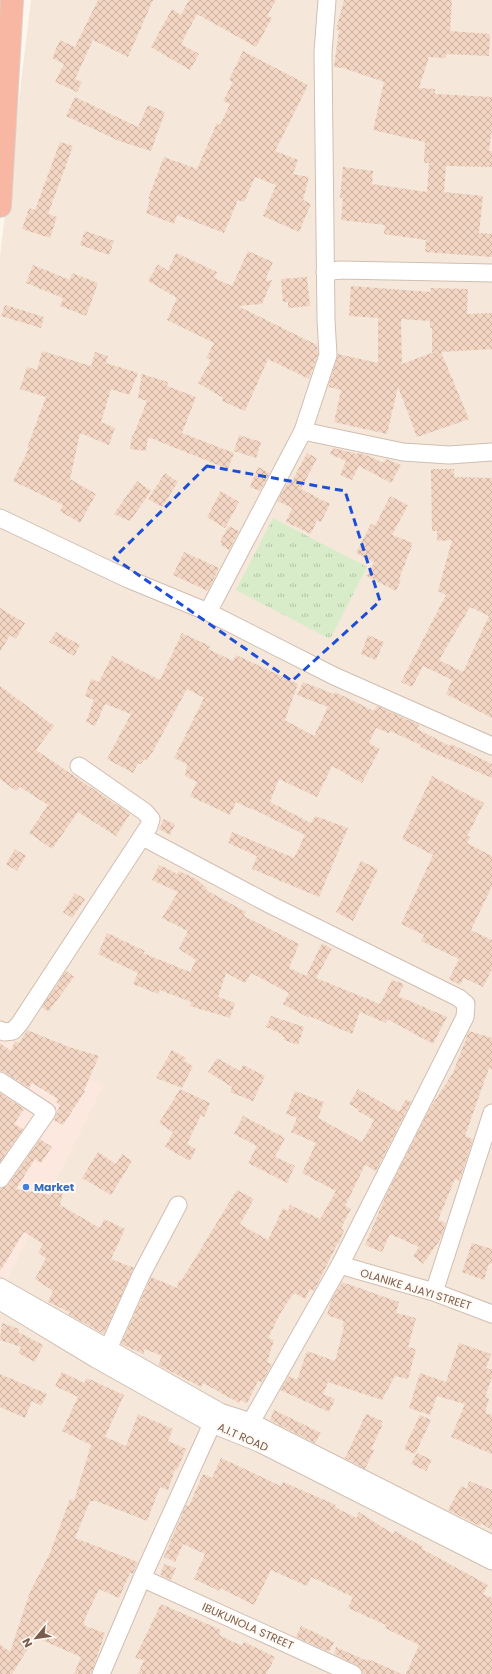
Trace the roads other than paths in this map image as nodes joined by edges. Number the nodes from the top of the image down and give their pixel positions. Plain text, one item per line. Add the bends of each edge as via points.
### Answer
1 (12, 0) edge
2 (327, 0) edge
3 (0, 206) edge
4 (325, 272) junction
5 (492, 273) edge
6 (302, 431) junction
7 (492, 452) edge
8 (0, 518) edge
9 (208, 612) junction
10 (492, 746) edge
11 (79, 766) dead end
12 (143, 837) junction
13 (0, 1030) edge
14 (0, 1082) edge
15 (492, 1114) edge
16 (0, 1179) edge
17 (178, 1205) dead end
18 (340, 1265) junction
19 (0, 1287) edge
20 (434, 1292) junction
21 (0, 1301) edge
22 (492, 1314) edge
23 (108, 1349) junction
24 (156, 1384) junction
25 (251, 1422) junction
26 (212, 1424) junction
27 (492, 1544) edge
28 (492, 1561) edge
29 (142, 1578) junction
30 (101, 1674) edge
31 (353, 1674) edge

1 - 3 highway
2 - 4 street via 323,52
4 - 5 street via 340,270
4 - 6 street via 328,354
6 - 7 street via 404,452 449,455
6 - 9 street
8 - 9 street via 128,579
9 - 10 street via 334,676
11 - 12 street via 145,812 150,819
12 - 13 street via 20,1023 13,1031
12 - 18 street via 271,905 459,998 466,1004 465,1017
14 - 16 street via 47,1112
15 - 20 street
17 - 23 street via 141,1275
18 - 20 street, OLANIKE AJAYI STREET
18 - 25 street
19 - 23 street, A.I.T ROAD
20 - 22 street, OLANIKE AJAYI STREET
21 - 24 street, A.I.T ROAD
23 - 24 street, A.I.T ROAD
24 - 25 street, A.I.T ROAD via 220,1412
24 - 26 street, A.I.T ROAD
25 - 27 street, A.I.T ROAD
26 - 28 street, A.I.T ROAD via 259,1443
26 - 29 street
29 - 30 street
29 - 31 street, IBUKUNOLA STREET

